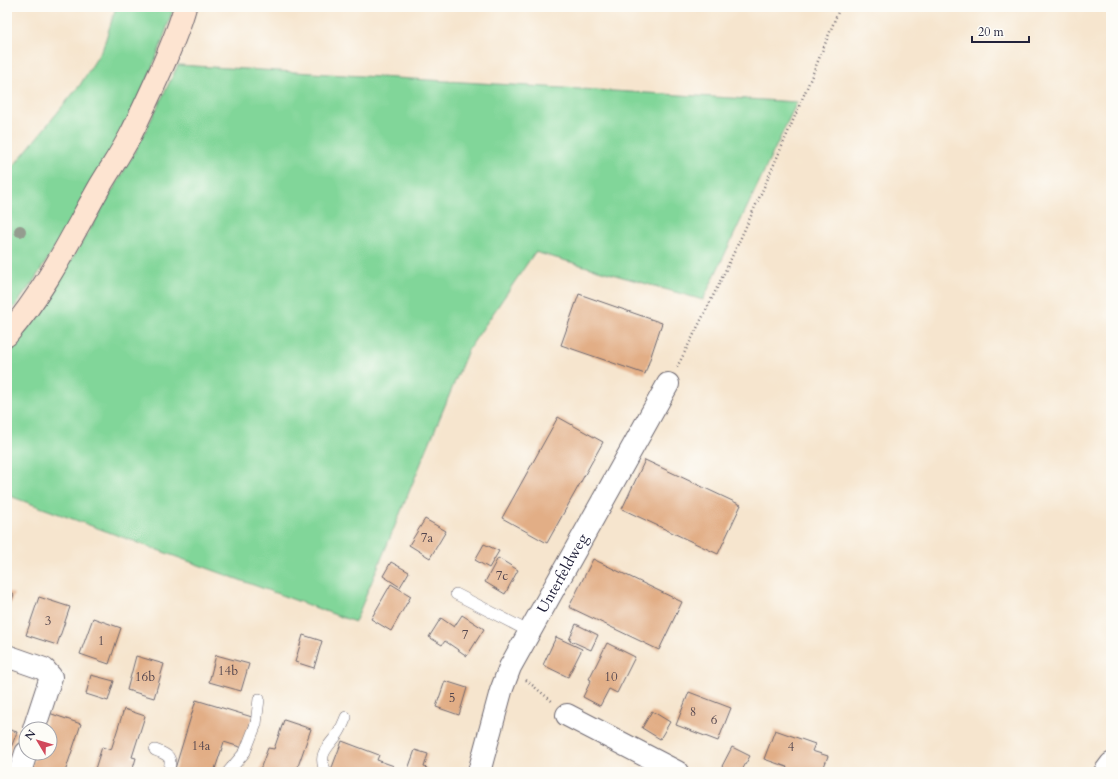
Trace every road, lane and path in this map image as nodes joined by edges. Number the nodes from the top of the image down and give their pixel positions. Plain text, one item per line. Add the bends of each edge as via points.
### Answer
1 (185, 7) edge
2 (840, 7) edge
3 (7, 335) edge
4 (668, 384) joint
5 (456, 594) dead end
6 (530, 632) junction
7 (7, 656) edge
8 (510, 667) junction
9 (259, 699) dead end
10 (566, 715) joint
11 (346, 717) dead end
12 (37, 721) edge
13 (155, 750) dead end
14 (23, 761) edge
15 (1111, 764) edge
16 (20, 772) edge
17 (168, 772) edge
18 (228, 772) edge
19 (326, 772) edge
20 (479, 772) edge
21 (677, 772) edge
22 (1105, 772) edge

1 - 3 main road via 165,61 129,137 46,282 24,316
2 - 4 path via 801,103 713,298
4 - 6 street, Unterfeldweg
5 - 6 lane
6 - 8 street, Unterfeldweg
7 - 12 street via 44,669 51,676
8 - 10 path
8 - 20 street, Unterfeldweg via 500,691
9 - 18 lane via 256,724 245,752
10 - 21 street
11 - 19 lane via 323,756
13 - 17 lane via 170,758
14 - 16 street
15 - 22 street

